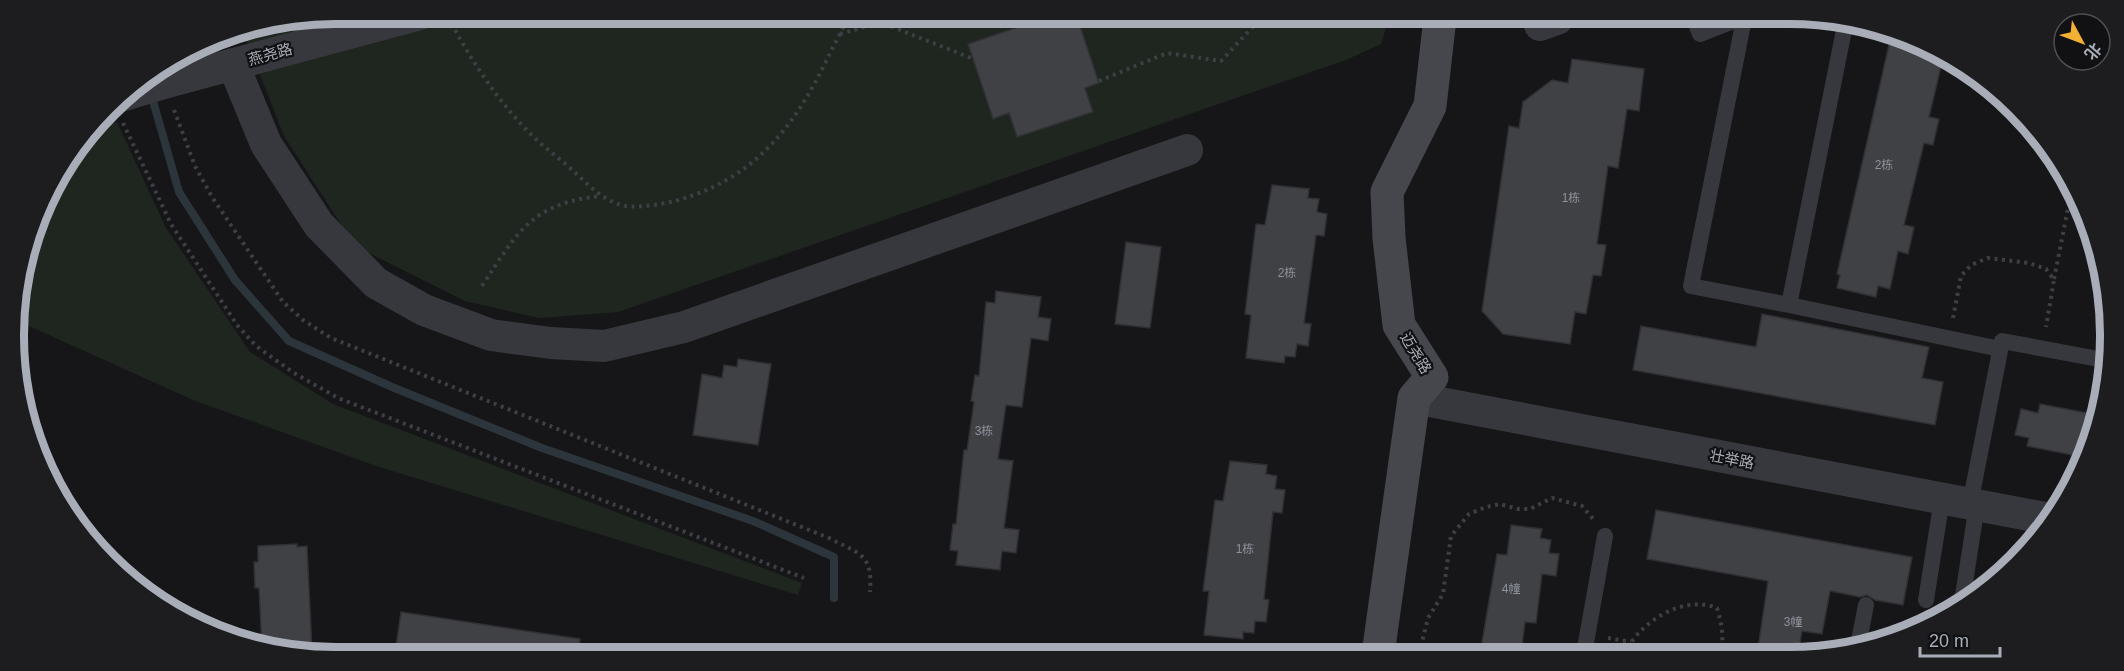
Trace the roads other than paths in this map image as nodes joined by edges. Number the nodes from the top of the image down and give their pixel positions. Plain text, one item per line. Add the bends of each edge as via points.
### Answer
1 (383, 24) edge
2 (1439, 24) edge
3 (1695, 24) edge
4 (1725, 24) edge
5 (1743, 24) edge
6 (1844, 29) edge
7 (233, 64) junction
8 (127, 104) edge
9 (1187, 150) dead end
10 (1789, 305) junction
11 (2000, 349) junction
12 (2099, 359) edge
13 (1414, 398) junction
14 (1963, 503) junction
15 (2042, 517) edge
16 (1605, 536) road end
17 (1962, 595) edge
18 (1926, 600) dead end
19 (1866, 605) dead end
20 (1859, 638) edge
21 (1379, 647) edge
22 (1585, 647) edge

1 - 7 street, 燕尧路
2 - 13 street, 迈尧路 via 1430,106 1387,192 1399,325 1432,377
3 - 4 lane via 1700,34
5 - 10 lane via 1690,286
6 - 10 lane
7 - 8 street, 燕尧路 via 171,81
7 - 9 street via 266,144 319,225 376,283 423,310 491,335 551,343 604,346 684,327
10 - 11 lane
11 - 12 lane via 2002,341
11 - 14 lane
13 - 14 street, 壮举路
13 - 21 street, 迈尧路
14 - 15 street, 壮举路
14 - 17 lane
14 - 18 lane
16 - 22 lane
19 - 20 lane

